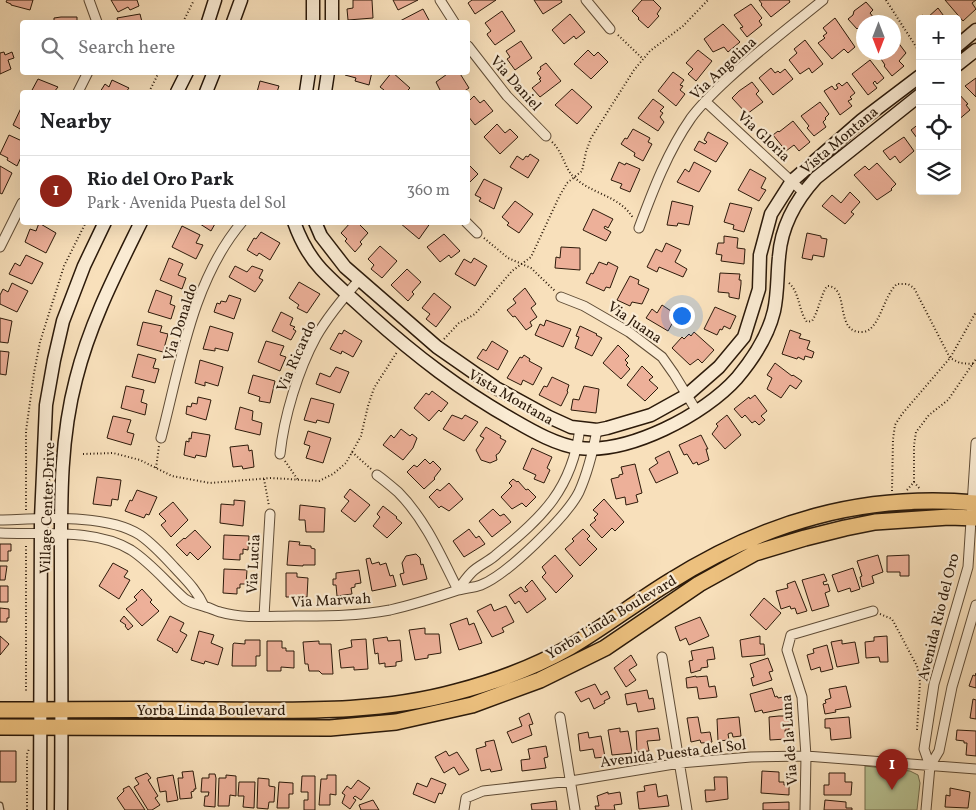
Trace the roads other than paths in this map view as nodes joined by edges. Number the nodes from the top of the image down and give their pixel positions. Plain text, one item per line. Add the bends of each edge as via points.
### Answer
1 (89, 0) edge
2 (215, 0) edge
3 (240, 0) edge
4 (313, 0) edge
5 (332, 0) edge
6 (440, 0) edge
7 (586, 0) edge
8 (823, 0) edge
9 (96, 20) edge
10 (209, 20) edge
11 (234, 20) edge
12 (313, 20) edge
13 (332, 20) edge
14 (453, 20) edge
15 (610, 29) road end
16 (976, 30) edge
17 (961, 43) edge
18 (470, 49) edge
19 (976, 50) edge
20 (961, 62) edge
21 (86, 75) edge
22 (186, 75) edge
23 (213, 75) edge
24 (309, 75) edge
25 (328, 75) edge
26 (916, 79) edge
27 (79, 90) edge
28 (178, 90) edge
29 (207, 90) edge
30 (306, 90) edge
31 (325, 90) edge
32 (916, 98) edge
33 (705, 101) junction
34 (546, 136) road end
35 (792, 181) junction
36 (803, 192) junction
37 (20, 207) edge
38 (104, 225) edge
39 (140, 225) edge
40 (240, 225) edge
41 (295, 225) edge
42 (316, 225) edge
43 (469, 225) edge
44 (639, 228) road end
45 (477, 233) road end
46 (0, 247) edge
47 (360, 279) junction
48 (347, 294) junction
49 (561, 297) road end
50 (687, 395) junction
51 (696, 410) junction
52 (580, 428) junction
53 (597, 430) junction
54 (161, 438) road end
55 (976, 443) edge
56 (577, 448) junction
57 (594, 448) junction
58 (280, 454) road end
59 (377, 475) road end
60 (974, 511) edge
61 (270, 514) road end
62 (41, 519) junction
63 (0, 520) edge
64 (61, 520) junction
65 (0, 533) edge
66 (41, 534) junction
67 (61, 535) junction
68 (458, 590) junction
69 (976, 605) edge
70 (204, 606) junction
71 (873, 611) road end
72 (264, 616) junction
73 (662, 658) dead end
74 (0, 710) edge
75 (40, 710) junction
76 (62, 710) junction
77 (560, 717) dead end
78 (0, 727) edge
79 (40, 727) junction
80 (62, 727) junction
81 (806, 756) junction
82 (680, 763) junction
83 (930, 766) junction
84 (976, 769) edge
85 (571, 781) junction
86 (0, 805) edge
87 (1, 810) edge
88 (40, 810) edge
89 (61, 810) edge
90 (464, 810) edge
91 (575, 810) edge
92 (687, 810) edge
93 (805, 810) edge
94 (926, 810) edge

1 - 9 street
2 - 10 street
3 - 11 street
4 - 12 street
5 - 13 street
6 - 14 street
7 - 15 street
8 - 33 street, Via Angelina via 747,61
16 - 17 street
18 - 34 street, Via Daniel via 507,96
19 - 20 street
21 - 27 street
22 - 28 street
23 - 29 street
24 - 30 street
25 - 31 street
26 - 35 street, Vista Montana via 862,120
32 - 36 street, Vista Montana
33 - 35 street, Via Gloria
33 - 44 street, Via Angelina via 680,136 654,188
35 - 36 street, Via Gloria
35 - 50 street, Vista Montana via 771,214 760,255 759,289 744,337 719,367
36 - 51 street, Vista Montana via 794,206 782,239 768,330 735,380
37 - 46 street
38 - 62 street, Village Center Drive via 71,296 54,360 46,405
39 - 64 street, Village Center Drive via 103,298 75,380 63,453
40 - 54 street, Via Donaldo via 216,261 201,294
41 - 48 street, Vista Montana via 307,251
42 - 47 street, Vista Montana via 321,236 346,267
43 - 45 street
47 - 48 street, Via Ricardo
47 - 52 street, Vista Montana via 438,346 496,388 549,418 571,428
48 - 56 street, Vista Montana via 403,344 486,405 545,436
48 - 58 street, Via Ricardo via 315,339 304,364 287,414
49 - 50 street, Via Juana via 584,306 629,332 662,357
50 - 51 street, Via Juana
50 - 53 street, Vista Montana via 651,415
51 - 57 street, Vista Montana via 675,424 629,443
52 - 53 street, Vista Montana
52 - 56 street
53 - 57 street, Via Marwah
55 - 60 street, Avenida Rio del Oro
56 - 57 street, Vista Montana
56 - 68 street via 566,480 546,510 491,559 472,571
57 - 68 street, Via Marwah via 579,492 540,539 494,578 481,585
59 - 68 street via 398,492 420,520
60 - 76 main road, Yorba Linda Boulevard via 933,501 893,502 803,519 757,535 669,582 567,648 514,673 457,692 372,707
60 - 80 main road, Yorba Linda Boulevard via 949,517 875,522 755,553 699,584 605,648 540,680 472,706 396,722 330,728
60 - 83 street, Avenida Rio del Oro via 968,567 934,684 924,749
61 - 72 street, Via Lucia
62 - 63 street
62 - 64 street
62 - 66 street, Village Center Drive
64 - 67 street, Village Center Drive
64 - 70 street via 112,524 140,535 194,589
65 - 66 street, Via Marwah
66 - 67 street, Via Marwah
66 - 75 street, Village Center Drive
67 - 70 street, Via Marwah via 98,537 120,544 144,559 185,599
67 - 76 street, Village Center Drive
68 - 72 street, Via Marwah via 411,605 367,613
69 - 83 street, Avenida Rio del Oro via 952,686 939,751
70 - 72 street, Via Marwah via 229,614
71 - 81 street, Via de la Luna via 792,634 787,650 802,697
73 - 82 street
74 - 75 main road, Yorba Linda Boulevard
75 - 76 main road, Yorba Linda Boulevard
75 - 79 street, Village Center Drive
76 - 80 street, Village Center Drive
77 - 85 street
78 - 79 main road, Yorba Linda Boulevard
79 - 80 main road, Yorba Linda Boulevard
79 - 88 street, Village Center Drive
80 - 89 street, Village Center Drive
81 - 82 street, Avenida Puesta del Sol
81 - 83 street, Avenida Puesta del Sol
81 - 93 street, Via de la Luna
82 - 85 street, Avenida Puesta del Sol
82 - 92 street
83 - 84 street, Avenida Puesta del Sol
83 - 94 street, Avenida Rio del Oro
85 - 90 street, Avenida Puesta del Sol via 483,791 466,798
85 - 91 street
86 - 87 lane

